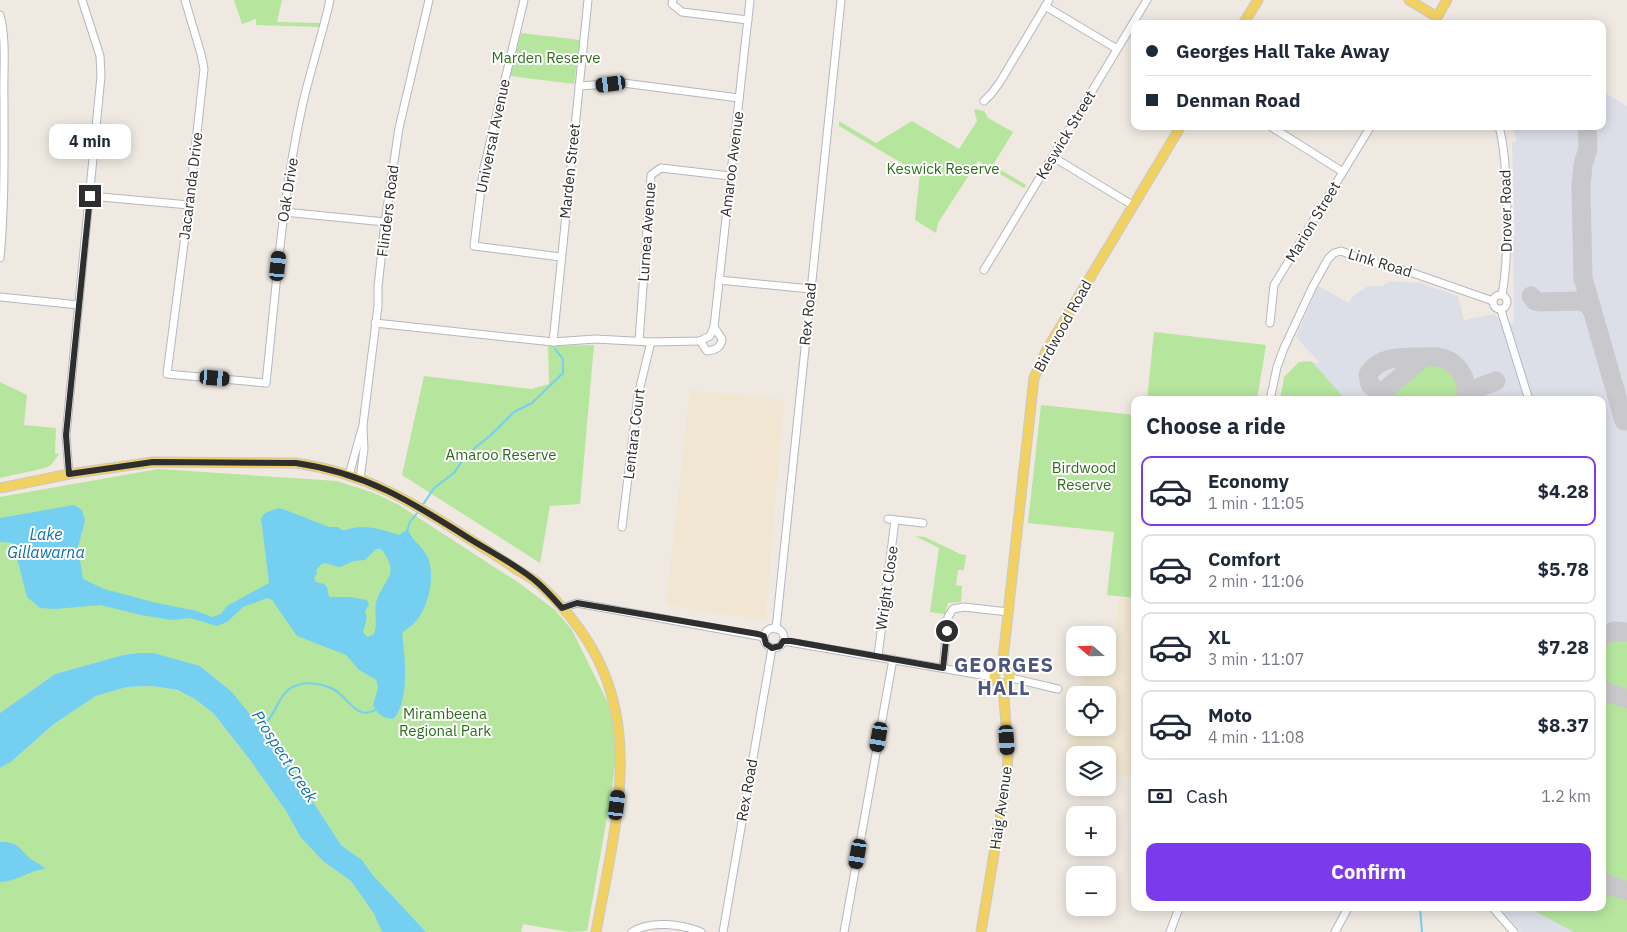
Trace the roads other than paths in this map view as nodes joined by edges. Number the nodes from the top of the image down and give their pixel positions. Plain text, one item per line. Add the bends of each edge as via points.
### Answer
1 (82, 0) edge
2 (185, 0) edge
3 (330, 0) edge
4 (430, 0) edge
5 (524, 0) edge
6 (588, 0) edge
7 (673, 0) edge
8 (750, 0) edge
9 (841, 0) edge
10 (1147, 0) edge
11 (1258, 0) edge
12 (1409, 0) edge
13 (1447, 0) edge
14 (1047, 3) edge
15 (0, 15) edge
16 (748, 20) junction
17 (1135, 20) edge
18 (1246, 20) edge
19 (1434, 20) edge
20 (1131, 26) edge
21 (1117, 49) junction
22 (2, 56) edge
23 (579, 86) junction
24 (740, 98) junction
25 (984, 101) dead end
26 (1180, 130) edge
27 (1276, 130) edge
28 (1369, 130) edge
29 (1500, 130) edge
30 (1053, 157) junction
31 (1344, 172) junction
32 (730, 176) junction
33 (90, 196) junction
34 (189, 205) junction
35 (1134, 206) junction
36 (284, 212) junction
37 (385, 222) junction
38 (561, 257) junction
39 (0, 258) edge
40 (984, 270) dead end
41 (719, 280) junction
42 (811, 289) junction
43 (1502, 296) junction
44 (0, 297) edge
45 (1493, 301) junction
46 (79, 305) junction
47 (1501, 310) junction
48 (375, 323) junction
49 (1270, 323) dead end
50 (714, 327) junction
51 (639, 341) junction
52 (700, 341) junction
53 (552, 342) junction
54 (651, 342) junction
55 (266, 383) joint
56 (1271, 396) edge
57 (1528, 396) edge
58 (363, 425) junction
59 (69, 474) junction
60 (349, 474) junction
61 (360, 479) junction
62 (0, 488) edge
63 (922, 523) dead end
64 (622, 527) dead end
65 (562, 608) junction
66 (1008, 612) junction
67 (776, 629) junction
68 (764, 636) junction
69 (783, 641) junction
70 (772, 648) junction
71 (878, 656) junction
72 (893, 659) junction
73 (943, 668) junction
74 (1004, 668) junction
75 (993, 677) junction
76 (1007, 681) junction
77 (1058, 688) dead end
78 (1178, 911) edge
79 (1346, 911) edge
80 (1496, 911) edge
81 (596, 932) edge
82 (632, 932) edge
83 (701, 932) edge
84 (722, 932) edge
85 (844, 932) edge
86 (981, 932) edge
87 (1170, 932) edge
88 (1335, 932) edge
89 (1514, 932) edge

1 - 33 street via 101,64
2 - 34 street, Jacaranda Drive via 204,69
3 - 36 street, Oak Drive via 302,106
4 - 37 street, Flinders Road via 399,128
5 - 38 street, Universal Avenue via 483,172 474,246
6 - 23 street, Marden Street
7 - 16 street via 672,4 682,12
8 - 16 street, Amaroo Avenue
9 - 42 street, Rex Road
10 - 17 street, Keswick Street
11 - 18 main road
12 - 19 main road
13 - 19 main road
14 - 21 street
14 - 25 street via 1000,82
15 - 22 street
16 - 24 street, Amaroo Avenue
20 - 21 street, Keswick Street
21 - 30 street, Keswick Street
22 - 39 street via 4,217
23 - 24 street via 623,83
23 - 38 street, Marden Street
24 - 32 street, Amaroo Avenue
26 - 35 main road, Birdwood Road
27 - 31 street
28 - 31 street, Marion Street
29 - 43 street, Drover Road via 1506,183 1506,265
30 - 35 street
30 - 40 street, Keswick Street
31 - 49 street, Marion Street via 1274,285
32 - 41 street, Amaroo Avenue
32 - 51 street, Lurnea Avenue via 661,168 651,175
33 - 34 street
33 - 46 street
34 - 55 street, Jacaranda Drive via 167,374
35 - 66 main road, Birdwood Road via 1046,351 1034,378
36 - 37 street
36 - 55 street, Oak Drive
37 - 48 street, Flinders Road
38 - 53 street, Marden Street
41 - 42 street
41 - 50 street, Amaroo Avenue
42 - 67 street, Rex Road
43 - 45 street
43 - 47 street via 1508,303
44 - 46 street
45 - 47 street
45 - 56 street, Link Road via 1415,273 1341,251 1334,253 1309,294 1284,348
46 - 59 street via 66,435
47 - 57 street
48 - 53 street, Amaroo Avenue
48 - 58 street, Flinders Road
50 - 52 street via 710,336
50 - 52 street, Amaroo Avenue via 722,339 715,350 707,351
51 - 53 street, Amaroo Avenue via 595,339
51 - 54 street, Amaroo Avenue
52 - 54 street, Amaroo Avenue
54 - 64 street, Lentara Court via 638,395
58 - 60 street, Flinders Road
58 - 61 street, Flinders Road via 365,435
59 - 60 main road via 153,462 195,461 296,463
59 - 62 main road
60 - 61 main road
61 - 65 main road via 421,508 537,582
63 - 71 street, Wright Close via 891,519
65 - 68 street via 577,603
65 - 81 main road via 584,636 603,669 620,732 617,805
66 - 73 street via 964,607 952,609 948,618
66 - 74 main road, Birdwood Road
67 - 68 street via 767,631
67 - 69 street via 782,633
68 - 70 street via 766,644
69 - 70 street via 780,646
69 - 71 street
70 - 84 street, Rex Road
71 - 72 street
72 - 73 street
72 - 85 street
73 - 75 street
74 - 75 main road via 996,670
74 - 76 main road via 1010,673
75 - 76 main road via 996,681
76 - 77 street
76 - 86 main road, Haig Avenue via 1007,776
78 - 87 street
79 - 88 street
80 - 89 street
82 - 83 street via 671,925

